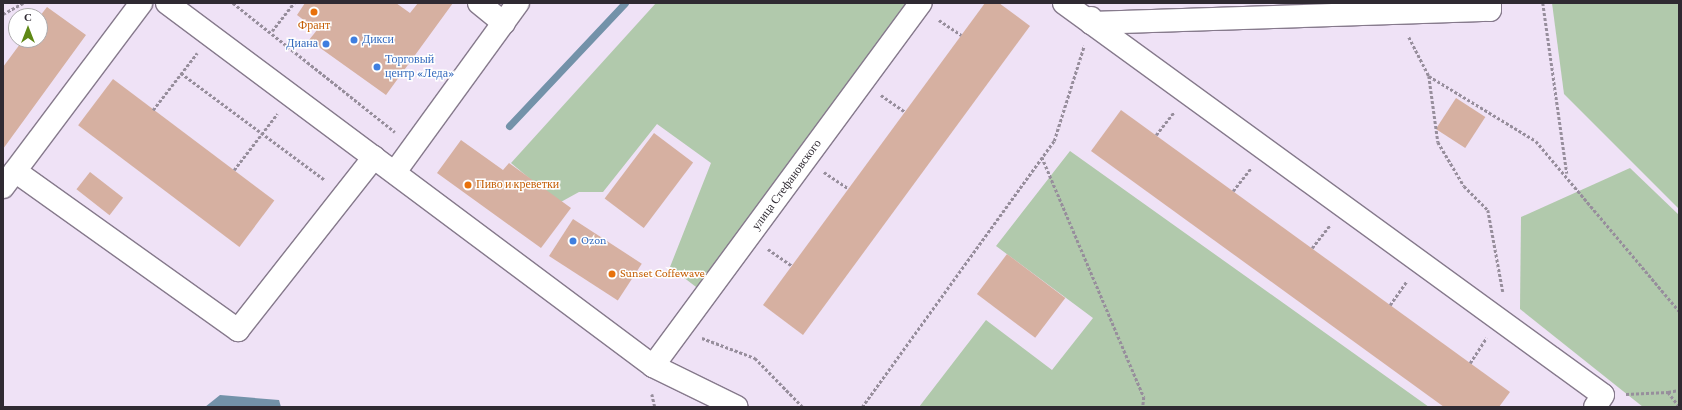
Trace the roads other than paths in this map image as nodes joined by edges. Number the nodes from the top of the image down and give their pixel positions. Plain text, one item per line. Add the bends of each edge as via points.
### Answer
1 (141, 3) edge
2 (167, 3) edge
3 (479, 3) edge
4 (518, 3) edge
5 (921, 3) edge
6 (1064, 3) edge
7 (1490, 3) edge
8 (1397, 8) edge
9 (1200, 11) edge
10 (1091, 13) edge
11 (504, 23) junction
12 (374, 157) junction
13 (395, 172) junction
14 (9, 179) edge
15 (653, 366) junction
16 (1599, 401) edge
17 (737, 407) edge

1 - 14 street
2 - 12 street
3 - 11 street
4 - 11 street
5 - 15 street, улица Стефановского
6 - 10 street
7 - 8 street via 1490,10
8 - 9 street
9 - 10 street
10 - 16 street via 1188,94 1504,323
11 - 13 street
12 - 13 street
12 - 14 street via 238,330
13 - 15 street
15 - 17 street

